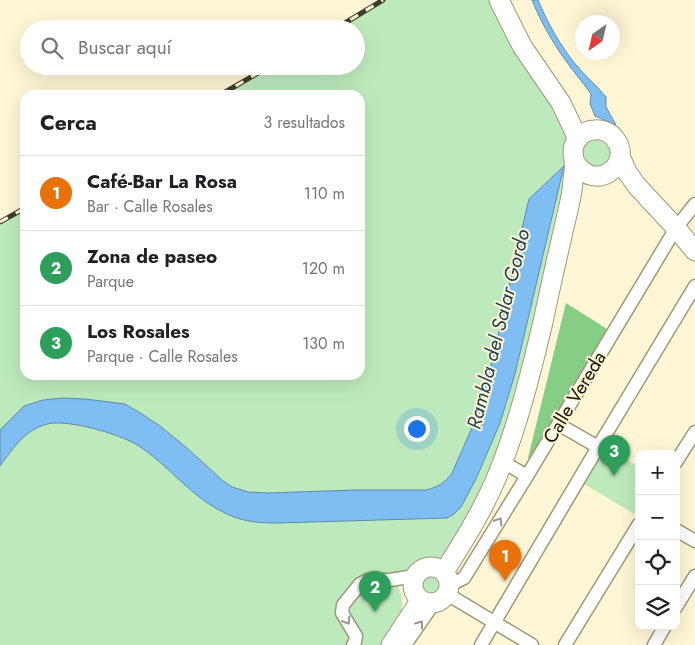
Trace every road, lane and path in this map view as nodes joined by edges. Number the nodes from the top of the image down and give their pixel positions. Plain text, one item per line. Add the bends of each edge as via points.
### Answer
1 (500, 0) edge
2 (561, 103) junction
3 (597, 129) junction
4 (578, 139) junction
5 (620, 156) junction
6 (574, 160) junction
7 (600, 175) junction
8 (636, 186) junction
9 (695, 204) edge
10 (569, 206) junction
11 (676, 228) junction
12 (695, 251) edge
13 (695, 286) edge
14 (558, 424) junction
15 (695, 432) edge
16 (598, 447) junction
17 (680, 456) edge
18 (503, 462) junction
19 (527, 476) junction
20 (635, 531) edge
21 (680, 532) edge
22 (695, 541) edge
23 (415, 576) junction
24 (695, 576) edge
25 (439, 591) junction
26 (680, 600) edge
27 (494, 622) junction
28 (663, 630) edge
29 (353, 645) edge
30 (391, 645) edge
31 (405, 645) edge
32 (481, 645) edge
33 (532, 645) edge
34 (565, 645) edge
35 (654, 645) edge

1 - 2 main road via 522,46
2 - 3 main road
2 - 4 main road
3 - 4 main road
3 - 5 main road via 611,134 620,148
4 - 6 main road
5 - 7 main road via 613,170
5 - 8 main road
6 - 7 main road via 583,172
6 - 10 main road
7 - 8 main road via 622,178
7 - 10 main road via 584,184
8 - 11 main road
9 - 11 street, Calle Vereda
10 - 18 main road via 525,396
11 - 12 main road
11 - 14 street, Calle Vereda
13 - 16 street
14 - 16 street
14 - 19 street, Calle Vereda
15 - 17 street
16 - 27 street
18 - 19 street
18 - 25 main road
25 -> 19 street, Calle Vereda via 464,578
20 - 34 street
21 - 22 street
23 - 25 main road via 413,591
23 - 25 main road via 423,568 439,569
23 -> 29 street via 368,580 360,584 343,605 342,612 356,636
24 - 26 street
25 - 27 street
25 - 30 main road
31 -> 25 street
27 - 32 street
27 - 33 street
28 - 35 street

